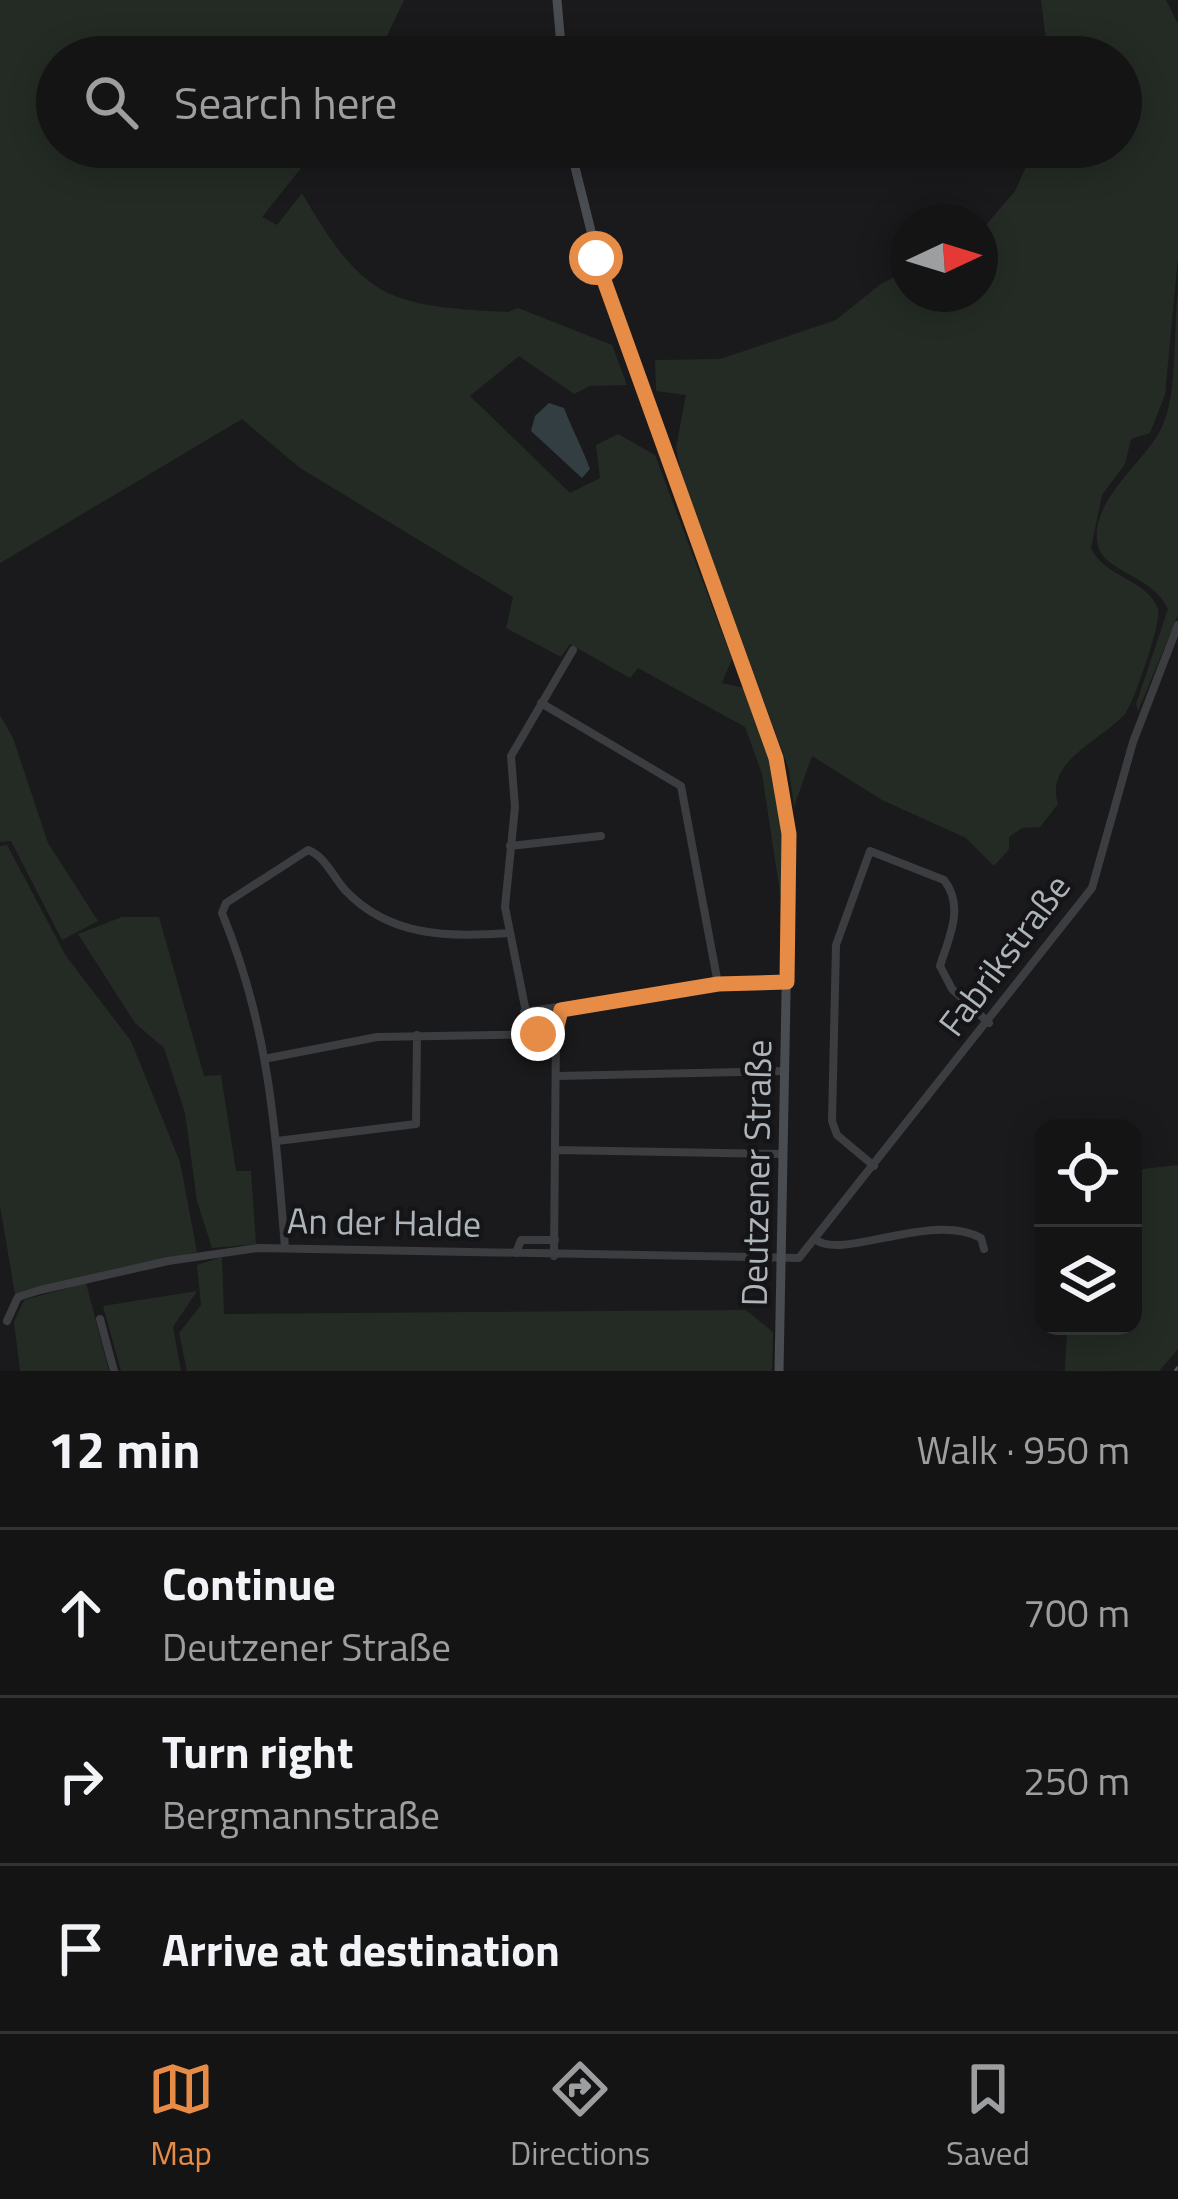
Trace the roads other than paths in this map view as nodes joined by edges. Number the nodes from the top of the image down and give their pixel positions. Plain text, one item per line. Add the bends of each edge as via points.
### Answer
1 (557, 0) edge
2 (560, 36) edge
3 (576, 168) edge
4 (1178, 625) edge
5 (573, 650) dead end
6 (541, 703) junction
7 (601, 836) dead end
8 (510, 847) junction
9 (510, 933) junction
10 (787, 982) junction
11 (718, 984) junction
12 (561, 1010) junction
13 (524, 1012) junction
14 (989, 1023) junction
15 (556, 1031) junction
16 (530, 1032) junction
17 (417, 1035) junction
18 (268, 1058) junction
19 (785, 1071) junction
20 (557, 1076) junction
21 (277, 1141) junction
22 (556, 1150) junction
23 (783, 1154) junction
24 (874, 1166) junction
25 (554, 1240) junction
26 (816, 1240) junction
27 (285, 1248) junction
28 (984, 1250) dead end
29 (517, 1252) junction
30 (554, 1256) junction
31 (782, 1260) junction
32 (100, 1319) dead end
33 (7, 1321) dead end
34 (114, 1371) edge
35 (779, 1371) edge

1 - 2 main road
3 - 10 main road, Deutzener Straße via 607,295 776,758 789,834
4 - 14 street, Fabrikstraße via 1133,742 1092,888
5 - 6 street
6 - 8 street via 511,756
6 - 11 street via 681,787
7 - 8 street
8 - 9 street
9 - 13 street
9 - 18 street via 442,936 400,926 347,892 316,853 302,852 222,913
10 - 11 street
10 - 19 main road, Deutzener Straße
11 - 12 street
12 - 13 street
12 - 15 street
13 - 16 street
14 - 24 street, Fabrikstraße
14 - 24 street via 940,966 955,918 952,890 870,850 836,944 832,1121 837,1136
15 - 16 street
15 - 20 street
16 - 17 street
17 - 18 street
17 - 21 street via 416,1124
18 - 21 street
19 - 20 street
19 - 23 main road, Deutzener Straße
20 - 22 street
21 - 27 street
22 - 23 street
22 - 25 street
23 - 31 main road, Deutzener Straße
24 - 26 street, Fabrikstraße
25 - 29 street via 521,1240
25 - 30 street
26 - 28 street, Deutzener Straße via 836,1248 890,1233 969,1232
26 - 31 street, Fabrikstraße via 799,1258
27 - 29 street, An der Halde
27 - 33 street, An der Halde via 168,1261 40,1290 18,1297
29 - 30 street, An der Halde
30 - 31 street, An der Halde
31 - 35 main road, Deutzener Straße
32 - 34 street

